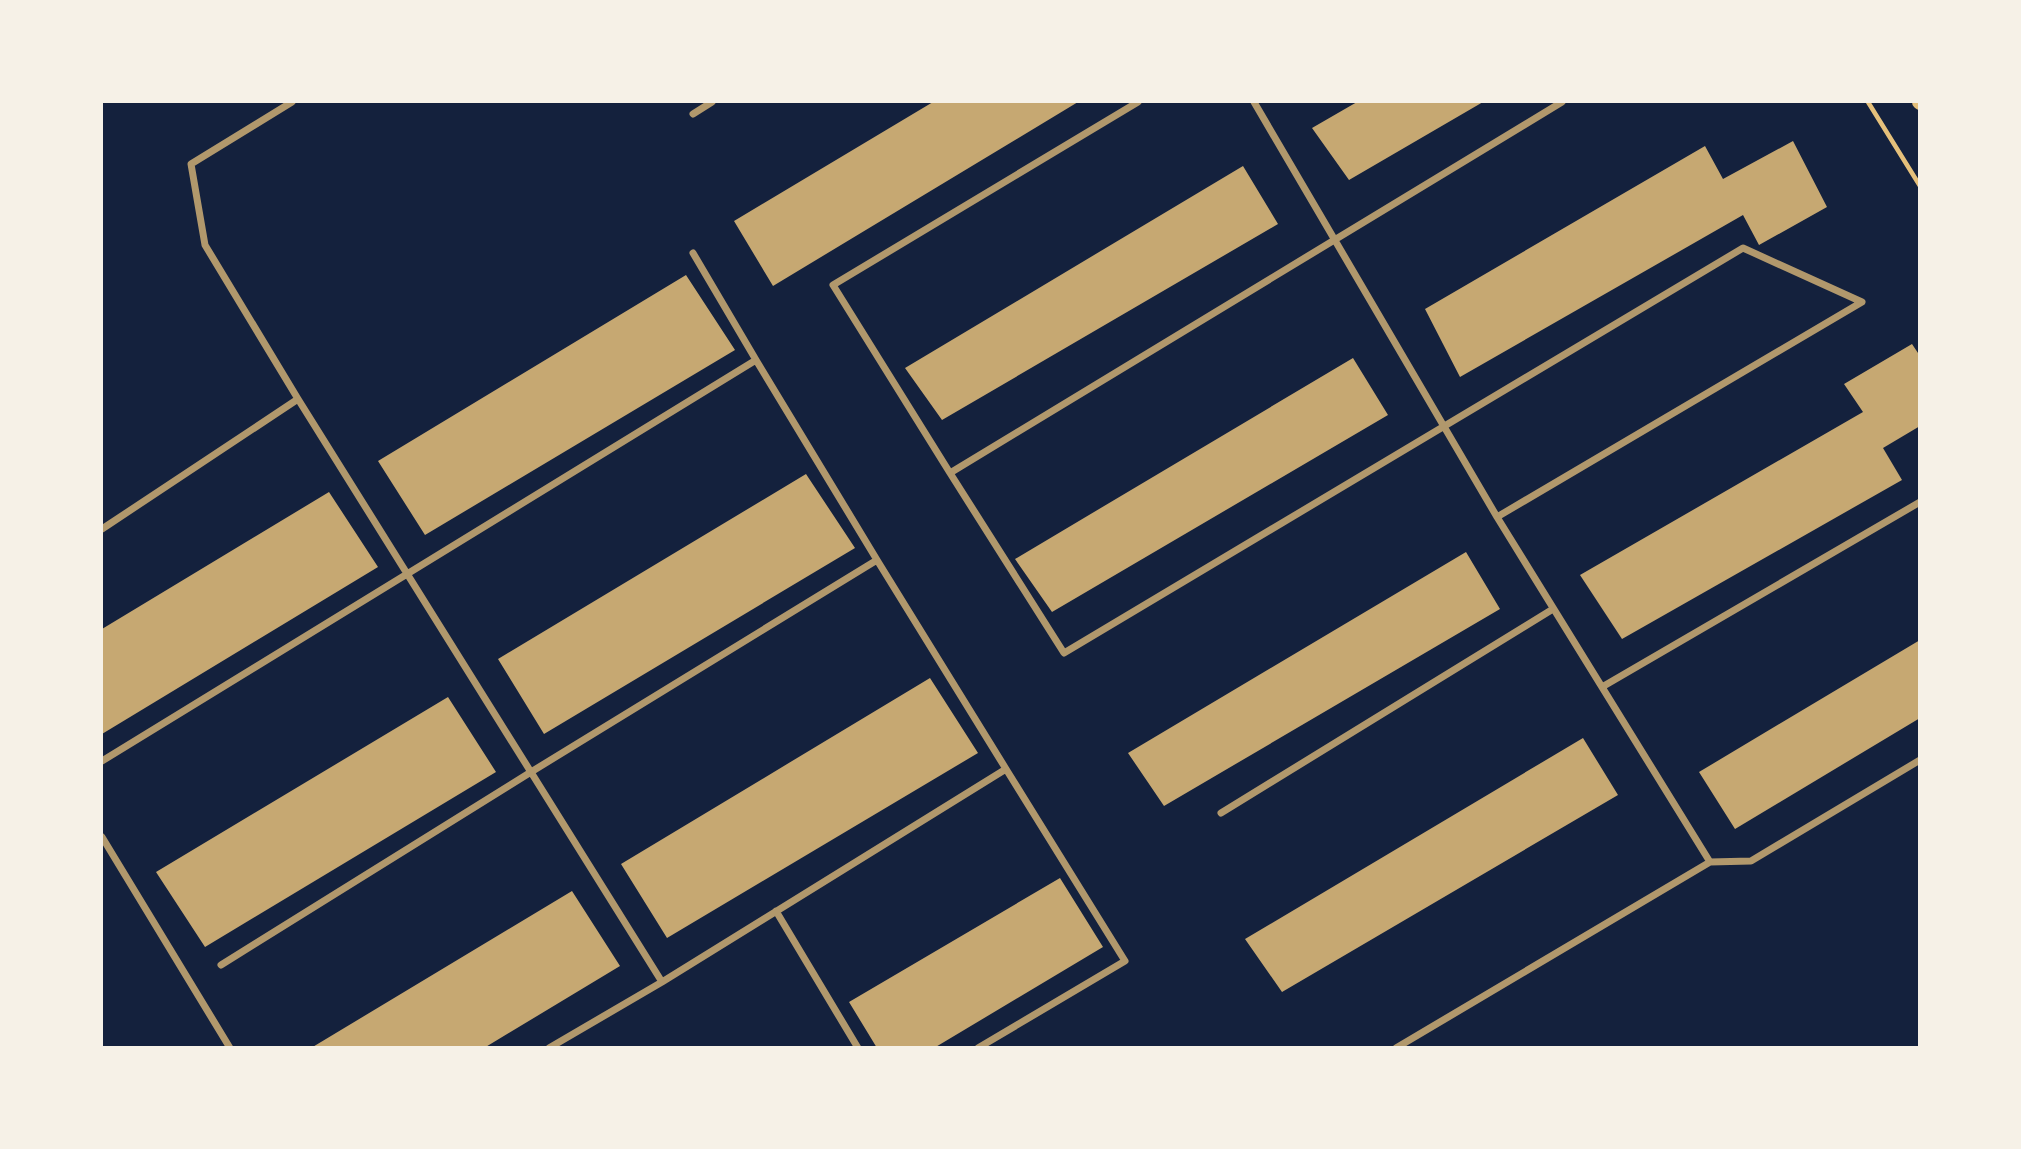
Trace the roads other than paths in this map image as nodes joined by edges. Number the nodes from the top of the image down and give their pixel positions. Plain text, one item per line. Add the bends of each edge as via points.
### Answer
1 (292, 102) edge
2 (712, 102) edge
3 (1138, 102) edge
4 (1254, 102) edge
5 (1562, 102) edge
6 (693, 114) dead end
7 (1335, 239) junction
8 (692, 253) dead end
9 (756, 360) junction
10 (298, 399) junction
11 (1444, 426) junction
12 (950, 473) junction
13 (1920, 502) edge
14 (1497, 517) junction
15 (102, 529) edge
16 (877, 560) junction
17 (407, 574) junction
18 (1553, 609) junction
19 (1602, 687) junction
20 (1920, 760) edge
21 (102, 761) edge
22 (1006, 769) junction
23 (531, 772) junction
24 (1221, 813) dead end
25 (102, 837) edge
26 (1710, 862) junction
27 (776, 911) junction
28 (221, 965) dead end
29 (662, 982) junction
30 (230, 1048) edge
31 (549, 1048) edge
32 (858, 1048) edge
33 (978, 1048) edge
34 (1396, 1048) edge

1 - 10 street via 191,164 205,245
2 - 6 street
3 - 12 street via 833,285
4 - 7 street
5 - 7 street
7 - 11 street
7 - 12 street
8 - 9 street
9 - 16 street
9 - 17 street
10 - 15 street
10 - 17 street
11 - 12 street via 1064,653
11 - 14 street
11 - 14 street via 1744,248 1862,302
13 - 19 street
14 - 18 street
16 - 22 street
16 - 23 street
17 - 21 street
17 - 23 street
18 - 19 street
18 - 24 street
19 - 26 street
20 - 26 street via 1751,861
22 - 27 street
22 - 33 street via 1125,961
23 - 28 street
23 - 29 street
25 - 30 street
26 - 34 street
27 - 29 street
27 - 32 street
29 - 31 street

